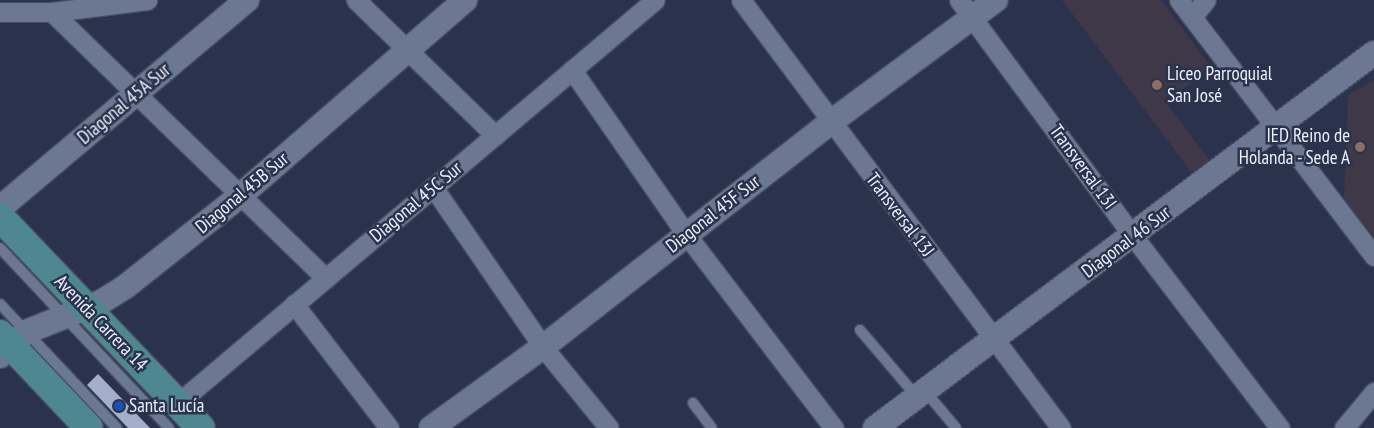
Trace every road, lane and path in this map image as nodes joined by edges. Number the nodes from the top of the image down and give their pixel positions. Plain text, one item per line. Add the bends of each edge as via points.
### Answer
1 (147, 0) edge
2 (247, 0) edge
3 (356, 0) edge
4 (465, 0) edge
5 (655, 0) edge
6 (741, 0) edge
7 (996, 0) edge
8 (1180, 0) edge
9 (1206, 0) edge
10 (966, 8) edge
11 (0, 12) edge
12 (52, 12) junction
13 (1192, 17) junction
14 (407, 50) junction
15 (1374, 53) edge
16 (572, 70) junction
17 (136, 94) junction
18 (831, 122) junction
19 (1277, 129) junction
20 (495, 135) junction
21 (433, 188) junction
22 (241, 195) junction
23 (0, 208) edge
24 (0, 217) edge
25 (686, 234) junction
26 (1133, 236) junction
27 (0, 248) edge
28 (1374, 256) edge
29 (326, 278) junction
30 (0, 304) edge
31 (294, 304) junction
32 (74, 312) junction
33 (860, 330) dead end
34 (994, 340) junction
35 (9, 341) edge
36 (543, 347) junction
37 (1374, 392) edge
38 (921, 394) junction
39 (693, 403) dead end
40 (173, 416) edge
41 (90, 428) edge
42 (117, 428) edge
43 (201, 428) edge
44 (389, 428) edge
45 (431, 428) edge
46 (608, 428) edge
47 (712, 428) edge
48 (834, 428) edge
49 (875, 428) edge
50 (956, 428) edge
51 (1061, 428) edge
52 (1280, 428) edge
53 (1344, 428) edge

1 - 12 street
2 - 17 street, Diagonal 45A Sur
3 - 14 street
4 - 14 street, Diagonal 45B Sur
5 - 16 street, Diagonal 45C Sur
6 - 18 street, Transversal 13J
7 - 10 street, Diagonal 45F Sur
8 - 13 street
9 - 13 street
10 - 18 street, Diagonal 45F Sur
10 - 26 street, Transversal 13I
11 - 12 street
12 - 17 street
13 - 19 street
14 - 20 street
14 - 22 street, Diagonal 45B Sur
15 - 19 street, Diagonal 46 Sur
16 - 20 street, Diagonal 45C Sur
16 - 25 street
17 - 22 street
17 - 23 street, Diagonal 45A Sur
18 - 25 street, Diagonal 45F Sur
18 - 34 street, Transversal 13J
19 - 26 street, Diagonal 46 Sur
19 - 28 street
20 - 21 street, Diagonal 45C Sur
21 - 29 street, Diagonal 45C Sur
21 - 36 street
22 - 29 street
22 - 32 street, Diagonal 45B Sur via 125,287
24 - 32 main road, Avenida Carrera 14
25 - 36 street, Diagonal 45F Sur
25 - 48 street
26 - 34 street, Diagonal 46 Sur
26 - 52 street, Transversal 13I
27 - 32 lane
29 - 31 street, Diagonal 45C Sur
30 - 35 lane
31 - 40 street, Diagonal 45C Sur
31 - 44 street
32 - 35 street, Diagonal 45B Sur
32 - 40 main road, Avenida Carrera 14
33 - 38 lane
34 - 38 street, Diagonal 46 Sur
34 - 51 street, Transversal 13J
35 - 41 main road
35 - 42 lane
36 - 45 street, Diagonal 45F Sur
36 - 46 street
37 - 53 street
38 - 49 street, Diagonal 46 Sur
38 - 50 lane
39 - 47 lane
40 - 43 main road, Avenida Carrera 14

